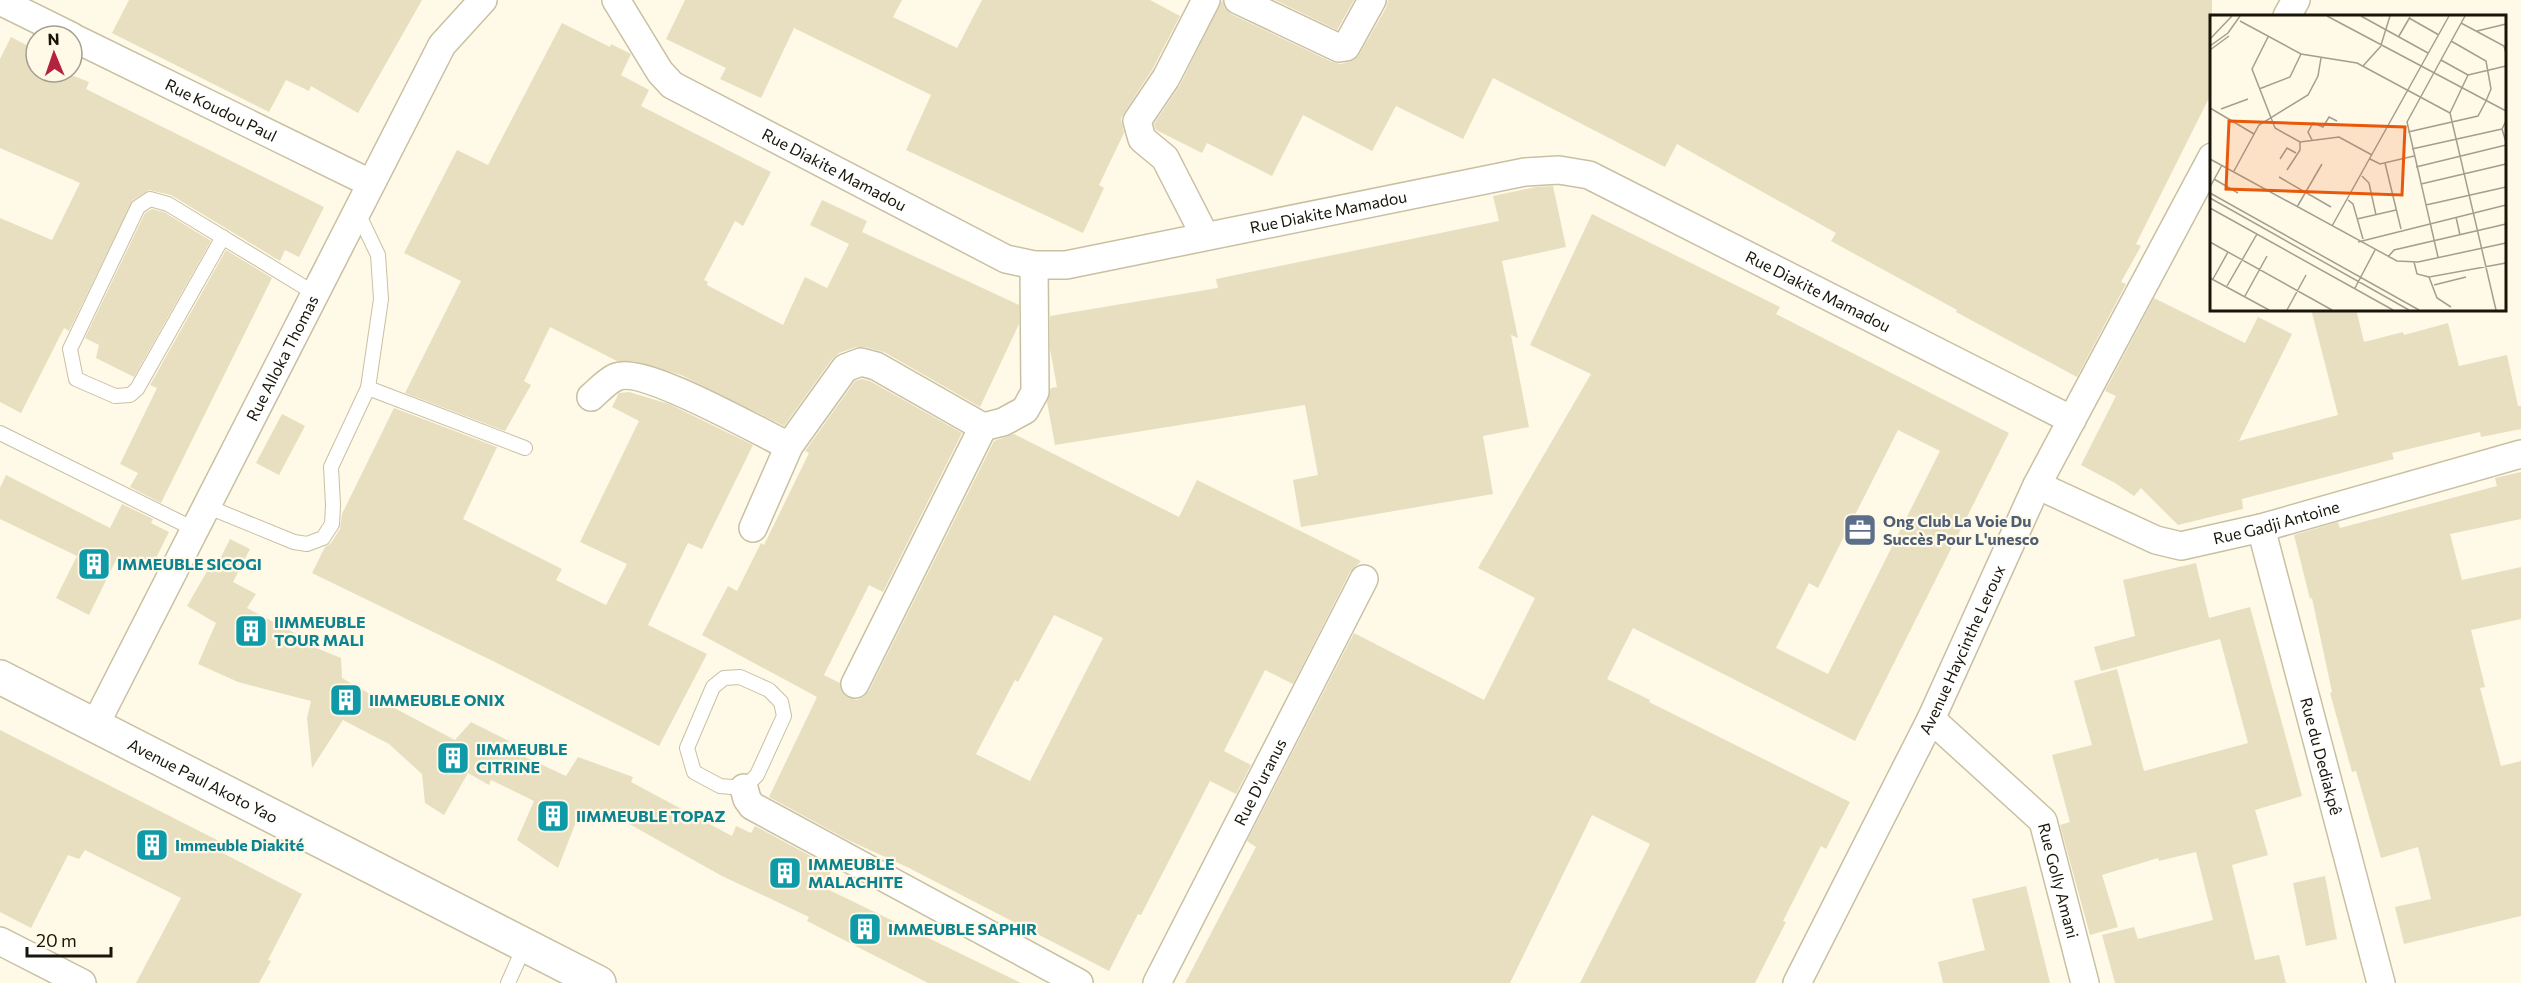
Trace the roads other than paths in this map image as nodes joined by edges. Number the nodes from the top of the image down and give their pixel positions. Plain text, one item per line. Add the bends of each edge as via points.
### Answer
1 (483, 0) edge
2 (616, 0) edge
3 (1206, 0) edge
4 (1238, 0) edge
5 (1372, 0) edge
6 (2296, 0) edge
7 (2, 4) edge
8 (2288, 15) edge
9 (45, 24) edge
10 (84, 42) edge
11 (2210, 161) edge
12 (370, 183) junction
13 (356, 210) junction
14 (1205, 236) junction
15 (223, 237) junction
16 (1034, 266) junction
17 (314, 293) junction
18 (368, 388) junction
19 (591, 398) dead end
20 (2072, 420) junction
21 (983, 427) junction
22 (0, 433) edge
23 (789, 446) junction
24 (525, 448) dead end
25 (2521, 454) edge
26 (2037, 486) junction
27 (200, 518) junction
28 (753, 528) dead end
29 (2261, 528) junction
30 (1364, 579) dead end
31 (0, 677) edge
32 (855, 684) dead end
33 (1931, 719) junction
34 (95, 725) junction
35 (744, 788) junction
36 (0, 941) edge
37 (525, 945) junction
38 (82, 983) edge
39 (508, 983) edge
40 (599, 983) edge
41 (1079, 983) edge
42 (1157, 983) edge
43 (1797, 983) edge
44 (2085, 983) edge
45 (2381, 983) edge

1 - 12 street, Rue Alloka Thomas via 442,45
2 - 16 street, Rue Diakite Mamadou via 672,85 1006,259
3 - 14 street via 1166,78 1137,122 1142,139 1165,158
4 - 5 street via 1340,48 1346,47
6 - 8 street
7 - 9 street, Rue Koudou Paul
10 - 12 street, Rue Koudou Paul
11 - 20 street, Avenue Haycinthe Leroux
12 - 13 street, Rue Alloka Thomas
13 - 17 street, Rue Alloka Thomas
13 - 18 lane via 378,255 381,298
14 - 16 street, Rue Diakite Mamadou via 1066,265
14 - 20 street, Rue Diakite Mamadou via 1525,172 1559,170 1589,175
15 - 15 lane via 168,204 150,199 138,207 70,349 76,379 115,396 130,395
15 - 17 lane
16 - 21 street via 1035,392 1025,410
17 - 27 street, Rue Alloka Thomas
18 - 24 lane
18 - 27 lane via 331,467 332,524 323,538 306,544
19 - 23 street via 616,377 631,375 664,385
20 - 26 street, Avenue Haycinthe Leroux
21 - 23 street via 876,366 861,362 844,369
21 - 32 street
22 - 27 lane
23 - 28 street
25 - 29 street, Rue Gadji Antoine
26 - 29 street, Rue Gadji Antoine via 2156,540 2181,546
26 - 33 street, Avenue Haycinthe Leroux
27 - 34 street, Rue Alloka Thomas
29 - 45 street, Rue du Dediakpê
30 - 42 street, Rue D'uranus
31 - 34 street, Avenue Paul Akoto Yao
33 - 43 street, Avenue Haycinthe Leroux
33 - 44 street, Rue Golly Amani via 2043,821
34 - 37 street, Avenue Paul Akoto Yao
35 - 35 lane via 720,786 694,772 687,748 713,687 724,678 740,677 770,690 781,702 783,716 757,775
35 - 41 street via 752,806
36 - 38 street
37 - 39 lane
37 - 40 street, Avenue Paul Akoto Yao

